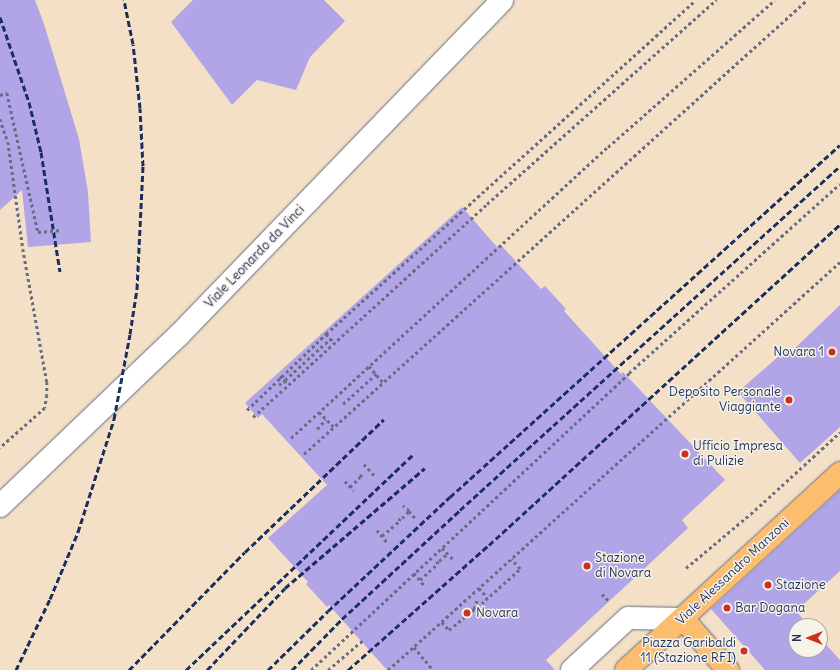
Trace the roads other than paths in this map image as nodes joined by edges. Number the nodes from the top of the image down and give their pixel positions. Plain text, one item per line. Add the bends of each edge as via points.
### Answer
1 (502, 0) edge
2 (840, 474) edge
3 (0, 506) edge
4 (683, 619) junction
5 (572, 670) edge
6 (626, 670) edge
7 (728, 670) edge

1 - 3 street, Viale Leonardo da Vinci via 179,336
2 - 4 main road, Viale Alessandro Manzoni
4 - 5 street via 628,618
4 - 6 main road, Viale Alessandro Manzoni
4 - 7 main road

